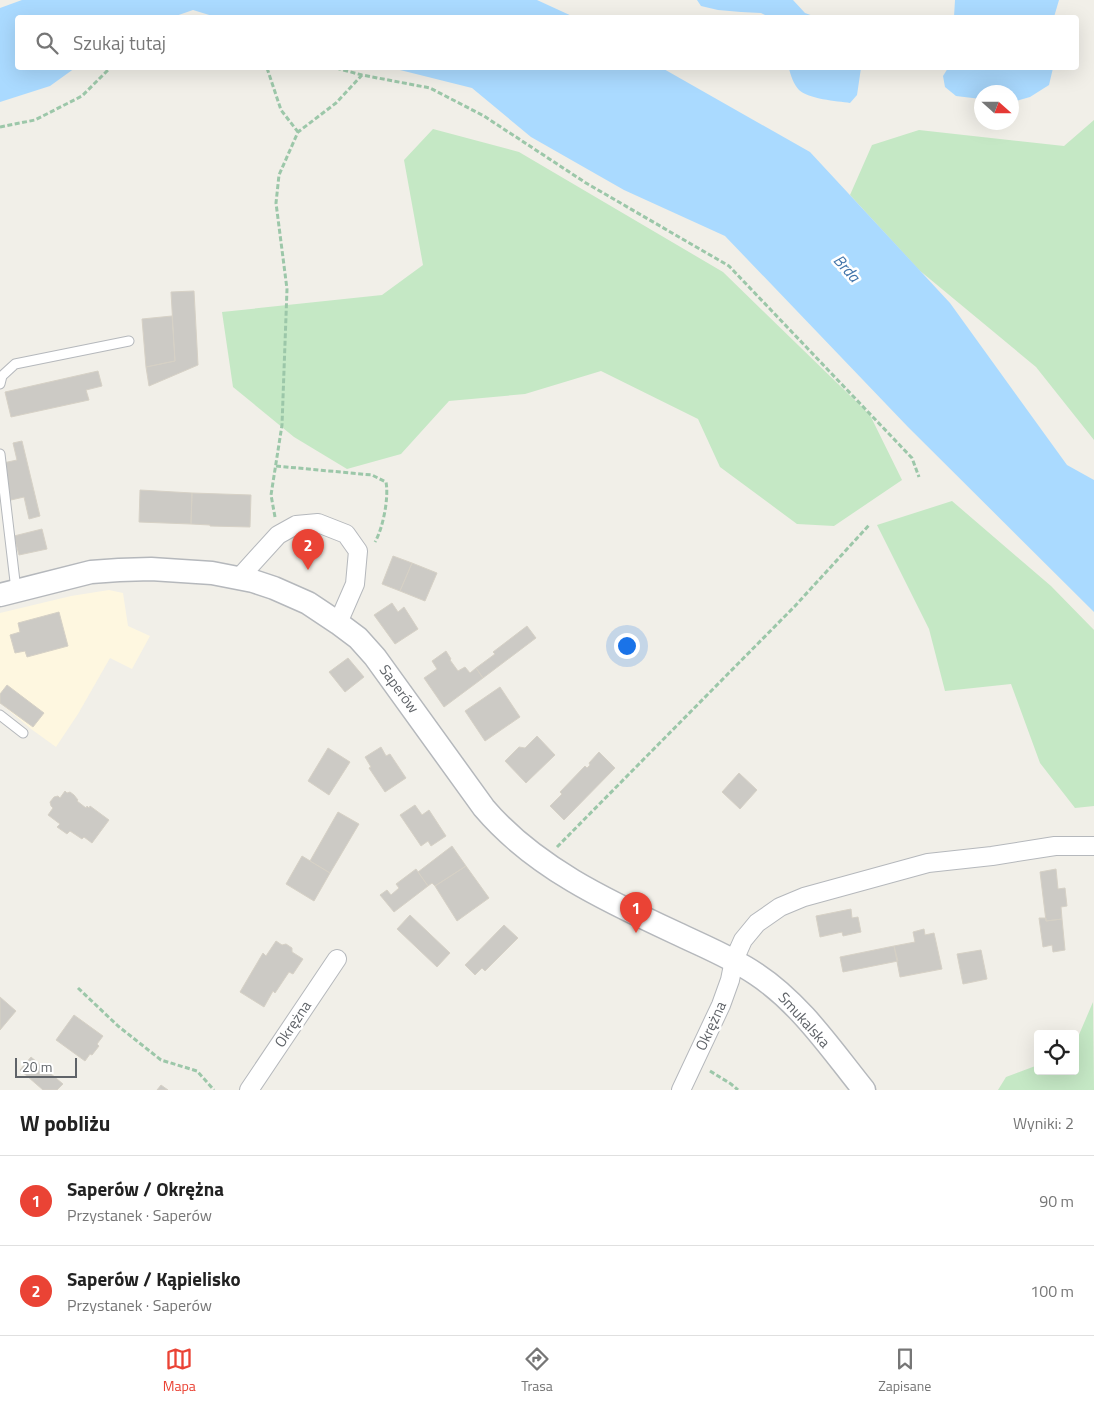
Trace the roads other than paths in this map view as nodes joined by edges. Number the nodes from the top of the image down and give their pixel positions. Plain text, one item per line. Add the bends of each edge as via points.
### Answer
1 (129, 341) dead end
2 (0, 384) edge
3 (0, 454) edge
4 (239, 578) junction
5 (8, 592) edge
6 (338, 622) junction
7 (0, 715) edge
8 (23, 734) dead end
9 (1094, 846) edge
10 (337, 959) dead end
11 (734, 960) junction
12 (249, 1090) edge
13 (681, 1090) edge
14 (864, 1090) edge

1 - 2 lane via 15,364 2,376
3 - 5 lane
4 - 5 street, Saperów via 182,570 119,570 91,572
4 - 6 street, Saperów via 253,580 308,603
4 - 6 street via 278,535 296,525 318,523 346,534 358,551 355,584
6 - 11 street, Saperów via 375,657 489,814 510,836 577,883
7 - 8 lane
9 - 11 street, Okrężna via 1054,846 928,863 804,897 780,907 757,923 743,940
10 - 12 street, Okrężna
11 - 13 street, Okrężna via 721,1005
11 - 14 street, Smukalska via 758,975 800,1012

